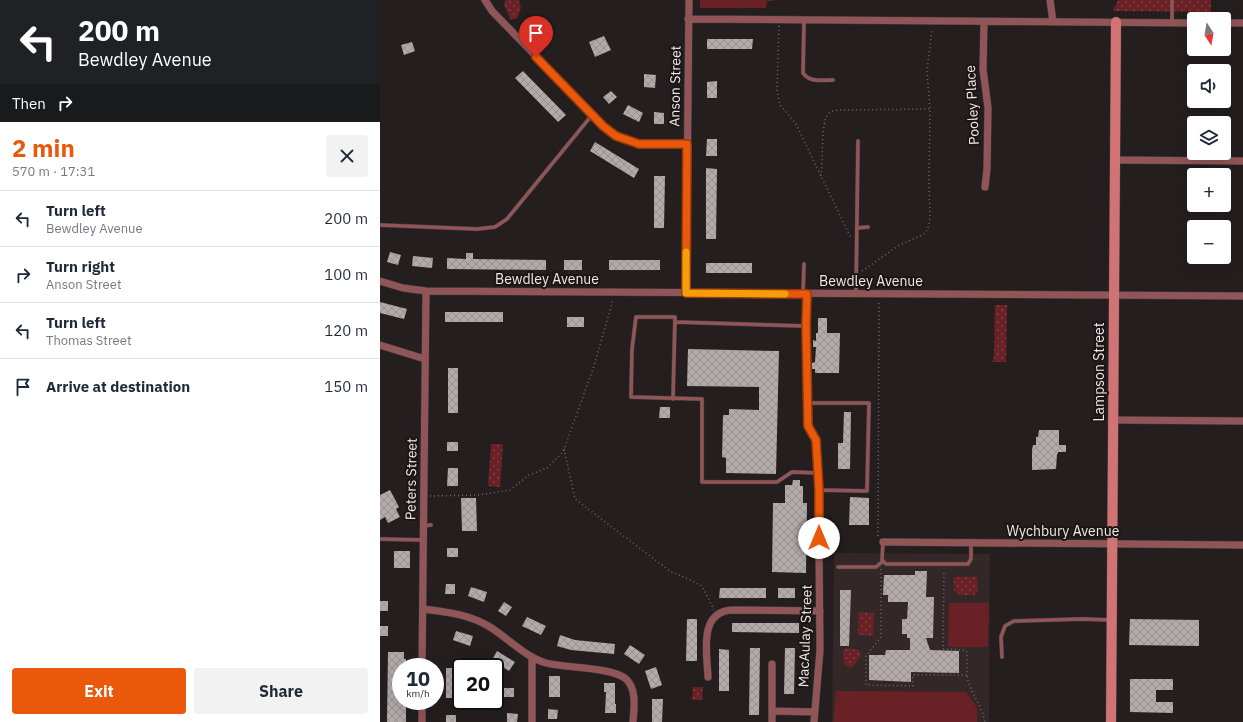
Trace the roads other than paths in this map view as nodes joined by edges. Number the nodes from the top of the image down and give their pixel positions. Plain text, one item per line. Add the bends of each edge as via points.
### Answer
1 (485, 0) edge
2 (689, 0) edge
3 (1050, 0) edge
4 (1172, 0) edge
5 (688, 19) junction
6 (804, 20) junction
7 (984, 22) junction
8 (1053, 22) junction
9 (1116, 22) junction
10 (1172, 23) junction
11 (1187, 23) edge
12 (1231, 23) edge
13 (1243, 23) edge
14 (833, 80) dead end
15 (592, 115) junction
16 (858, 141) dead end
17 (687, 144) junction
18 (1114, 160) junction
19 (1243, 161) edge
20 (985, 187) dead end
21 (380, 225) edge
22 (868, 227) dead end
23 (857, 228) junction
24 (804, 264) dead end
25 (380, 281) edge
26 (426, 291) junction
27 (686, 293) junction
28 (805, 294) junction
29 (856, 294) junction
30 (1114, 295) junction
31 (1243, 296) edge
32 (675, 322) junction
33 (806, 326) junction
34 (380, 345) edge
35 (425, 359) junction
36 (673, 399) junction
37 (808, 402) junction
38 (1113, 420) junction
39 (1243, 420) edge
40 (818, 473) junction
41 (819, 490) junction
42 (380, 539) edge
43 (423, 540) junction
44 (883, 542) joint
45 (971, 543) junction
46 (1112, 544) junction
47 (1243, 545) edge
48 (819, 551) joint
49 (882, 562) junction
50 (838, 567) dead end
51 (423, 609) junction
52 (820, 611) junction
53 (1111, 620) junction
54 (1002, 657) dead end
55 (422, 658) edge
56 (532, 658) junction
57 (772, 664) dead end
58 (708, 677) dead end
59 (422, 710) edge
60 (772, 711) junction
61 (815, 712) junction
62 (422, 722) edge
63 (532, 722) edge
64 (633, 722) edge
65 (772, 722) edge
66 (814, 722) edge
67 (1111, 722) edge

1 - 15 street via 492,11
2 - 5 street, Anson Street
3 - 8 street
4 - 10 lane
5 - 6 street
5 - 17 street, Anson Street
6 - 7 street
6 - 14 lane via 803,73 811,80
7 - 8 street
7 - 20 street, Pooley Place via 983,78 988,108
8 - 9 street
9 - 10 street
9 - 18 street, Lampson Street
10 - 11 street
12 - 13 street
15 - 17 street via 609,131 631,142 647,145
15 - 21 lane via 507,220 495,227 477,229
16 - 23 lane
17 - 27 street, Anson Street
18 - 19 street
18 - 30 street, Lampson Street
22 - 23 lane
23 - 29 lane
24 - 28 lane
25 - 26 street, Bewdley Avenue
26 - 27 street, Bewdley Avenue
26 - 35 street, Peters Street
27 - 28 street, Bewdley Avenue
28 - 29 street, Bewdley Avenue
28 - 33 lane
29 - 30 street, Bewdley Avenue
30 - 31 street, Bewdley Avenue
30 - 38 street, Lampson Street
32 - 33 lane
32 - 36 lane
32 - 36 lane via 675,317 636,317 632,348 631,397
33 - 37 lane
34 - 35 street
35 - 43 street, Peters Street via 427,525
36 - 40 lane via 702,399 702,482 777,482 792,472
37 - 40 lane via 808,426 816,440
37 - 41 lane via 869,403 866,491
38 - 39 street
38 - 46 street, Lampson Street
40 - 41 lane
41 - 48 lane
42 - 43 lane
43 - 51 street, Peters Street
44 - 45 street, Wychbury Avenue
44 - 49 lane
45 - 46 street, Wychbury Avenue
45 - 49 lane via 971,560 968,564
46 - 47 street, Wychbury Avenue
46 - 53 street, Lampson Street
48 - 52 street, MacAulay Street
49 - 50 lane via 876,568
51 - 55 street, Peters Street
51 - 56 street via 451,612 473,618 489,626
52 - 58 street via 733,610 716,615 707,631
52 - 61 street, MacAulay Street via 820,654
53 - 54 lane via 1014,621 1005,626 1001,636
53 - 67 street, Lampson Street
56 - 63 street
56 - 64 street via 545,663 620,674 628,681 632,690
57 - 60 street
59 - 62 street
60 - 61 street
60 - 65 street
61 - 66 street, MacAulay Street

